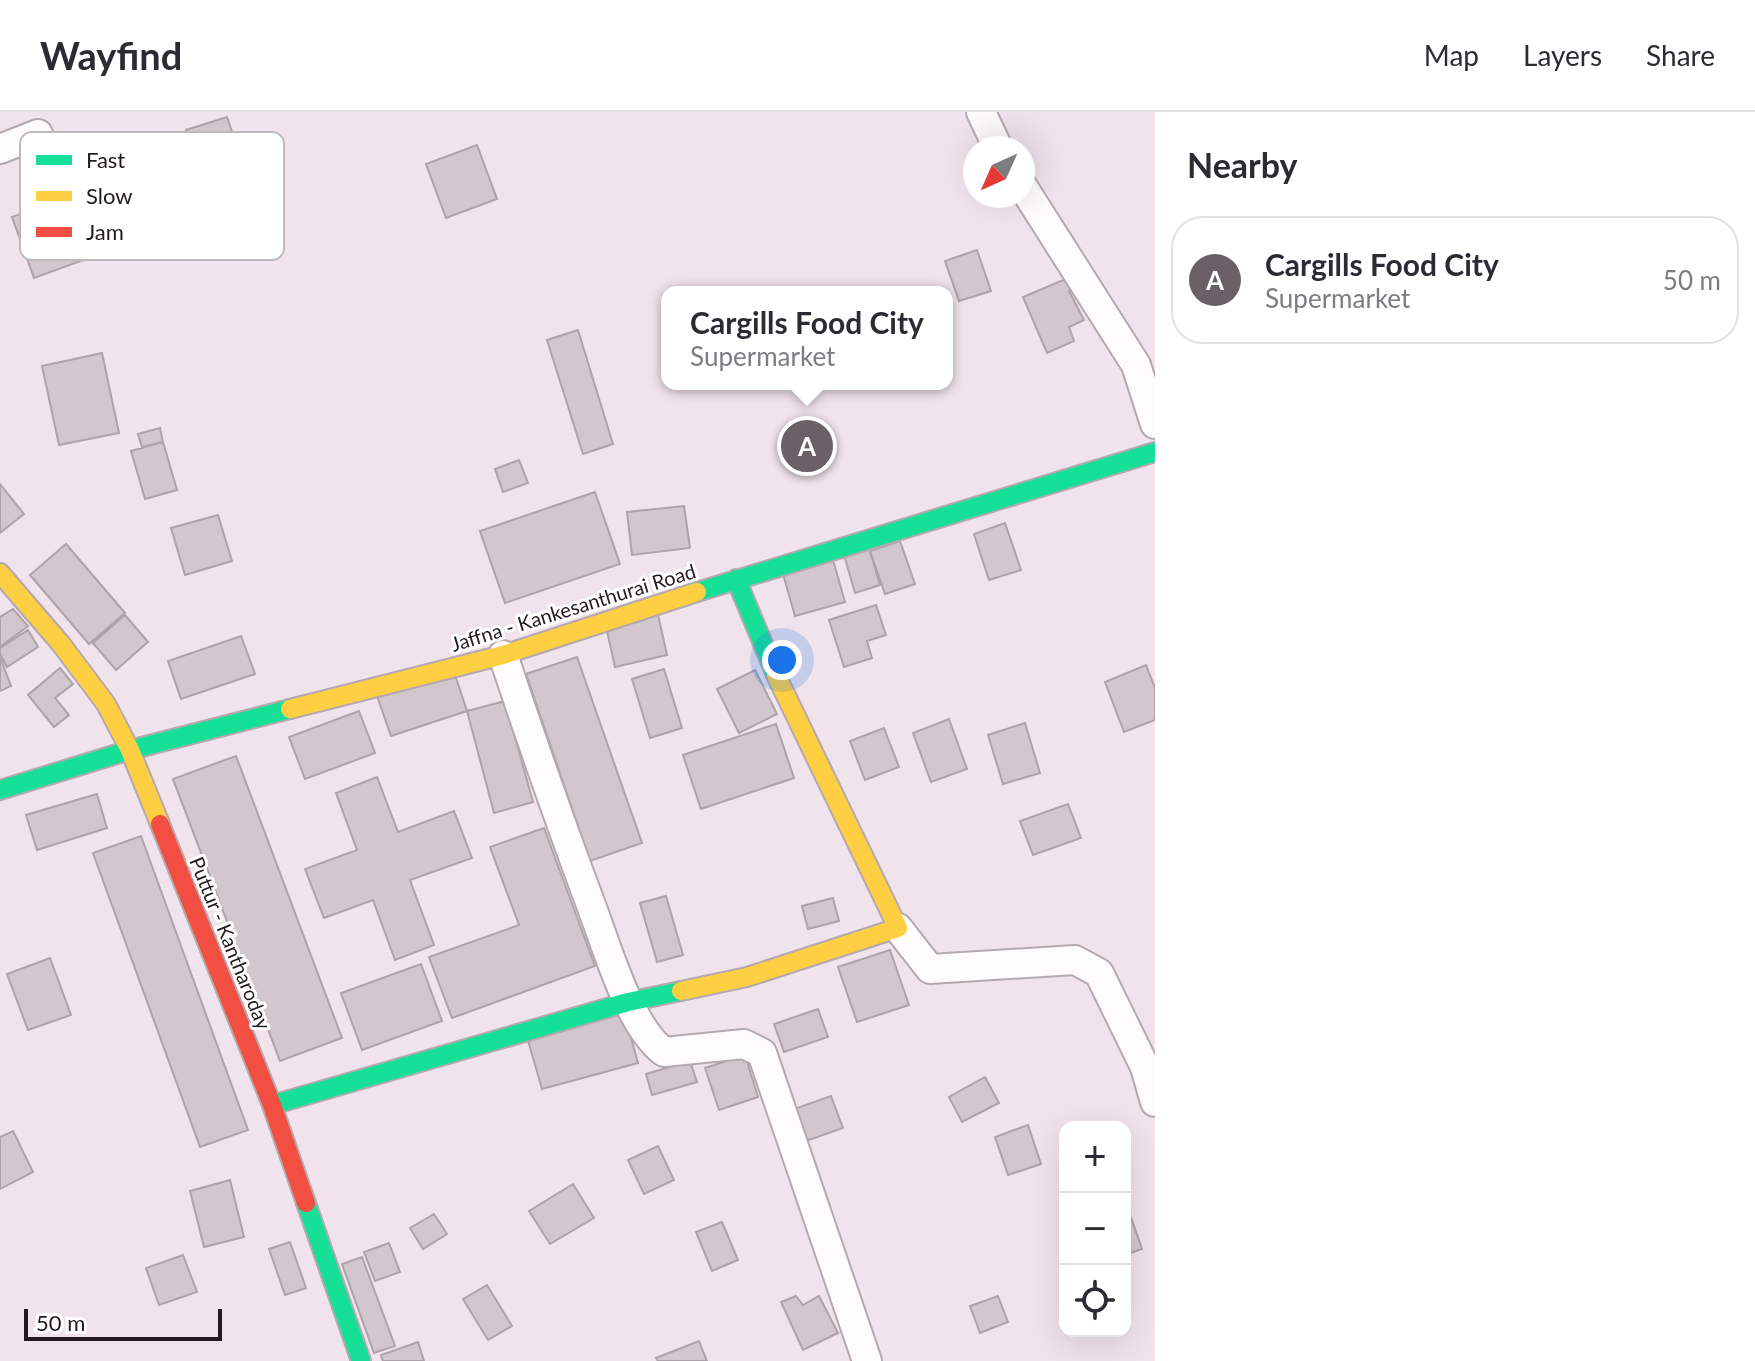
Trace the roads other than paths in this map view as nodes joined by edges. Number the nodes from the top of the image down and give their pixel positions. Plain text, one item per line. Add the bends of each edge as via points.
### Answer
1 (981, 112) edge
2 (992, 136) edge
3 (20, 141) edge
4 (0, 149) edge
5 (1035, 206) edge
6 (1155, 424) edge
7 (1155, 452) edge
8 (0, 573) edge
9 (736, 579) junction
10 (503, 655) junction
11 (130, 750) junction
12 (0, 790) edge
13 (898, 928) junction
14 (628, 1002) junction
15 (1155, 1102) edge
16 (272, 1105) junction
17 (361, 1361) edge
18 (867, 1361) edge

1 - 2 street
3 - 4 street
5 - 6 street via 1136,365
7 - 9 main road, Jaffna - Kankesanthurai Road
8 - 11 main road, Puttur - Kantharoday via 106,704
9 - 10 main road, Jaffna - Kankesanthurai Road
9 - 13 main road via 781,687
10 - 11 main road, Jaffna - Kankesanthurai Road
10 - 14 street
11 - 12 main road, Jaffna - Kankesanthurai Road
11 - 16 main road, Puttur - Kantharoday
13 - 14 main road via 747,977
13 - 15 street via 930,969 1075,960 1099,973 1145,1067
14 - 16 main road
14 - 18 street via 664,1052 744,1044 762,1053
16 - 17 main road, Puttur - Kantharoday

